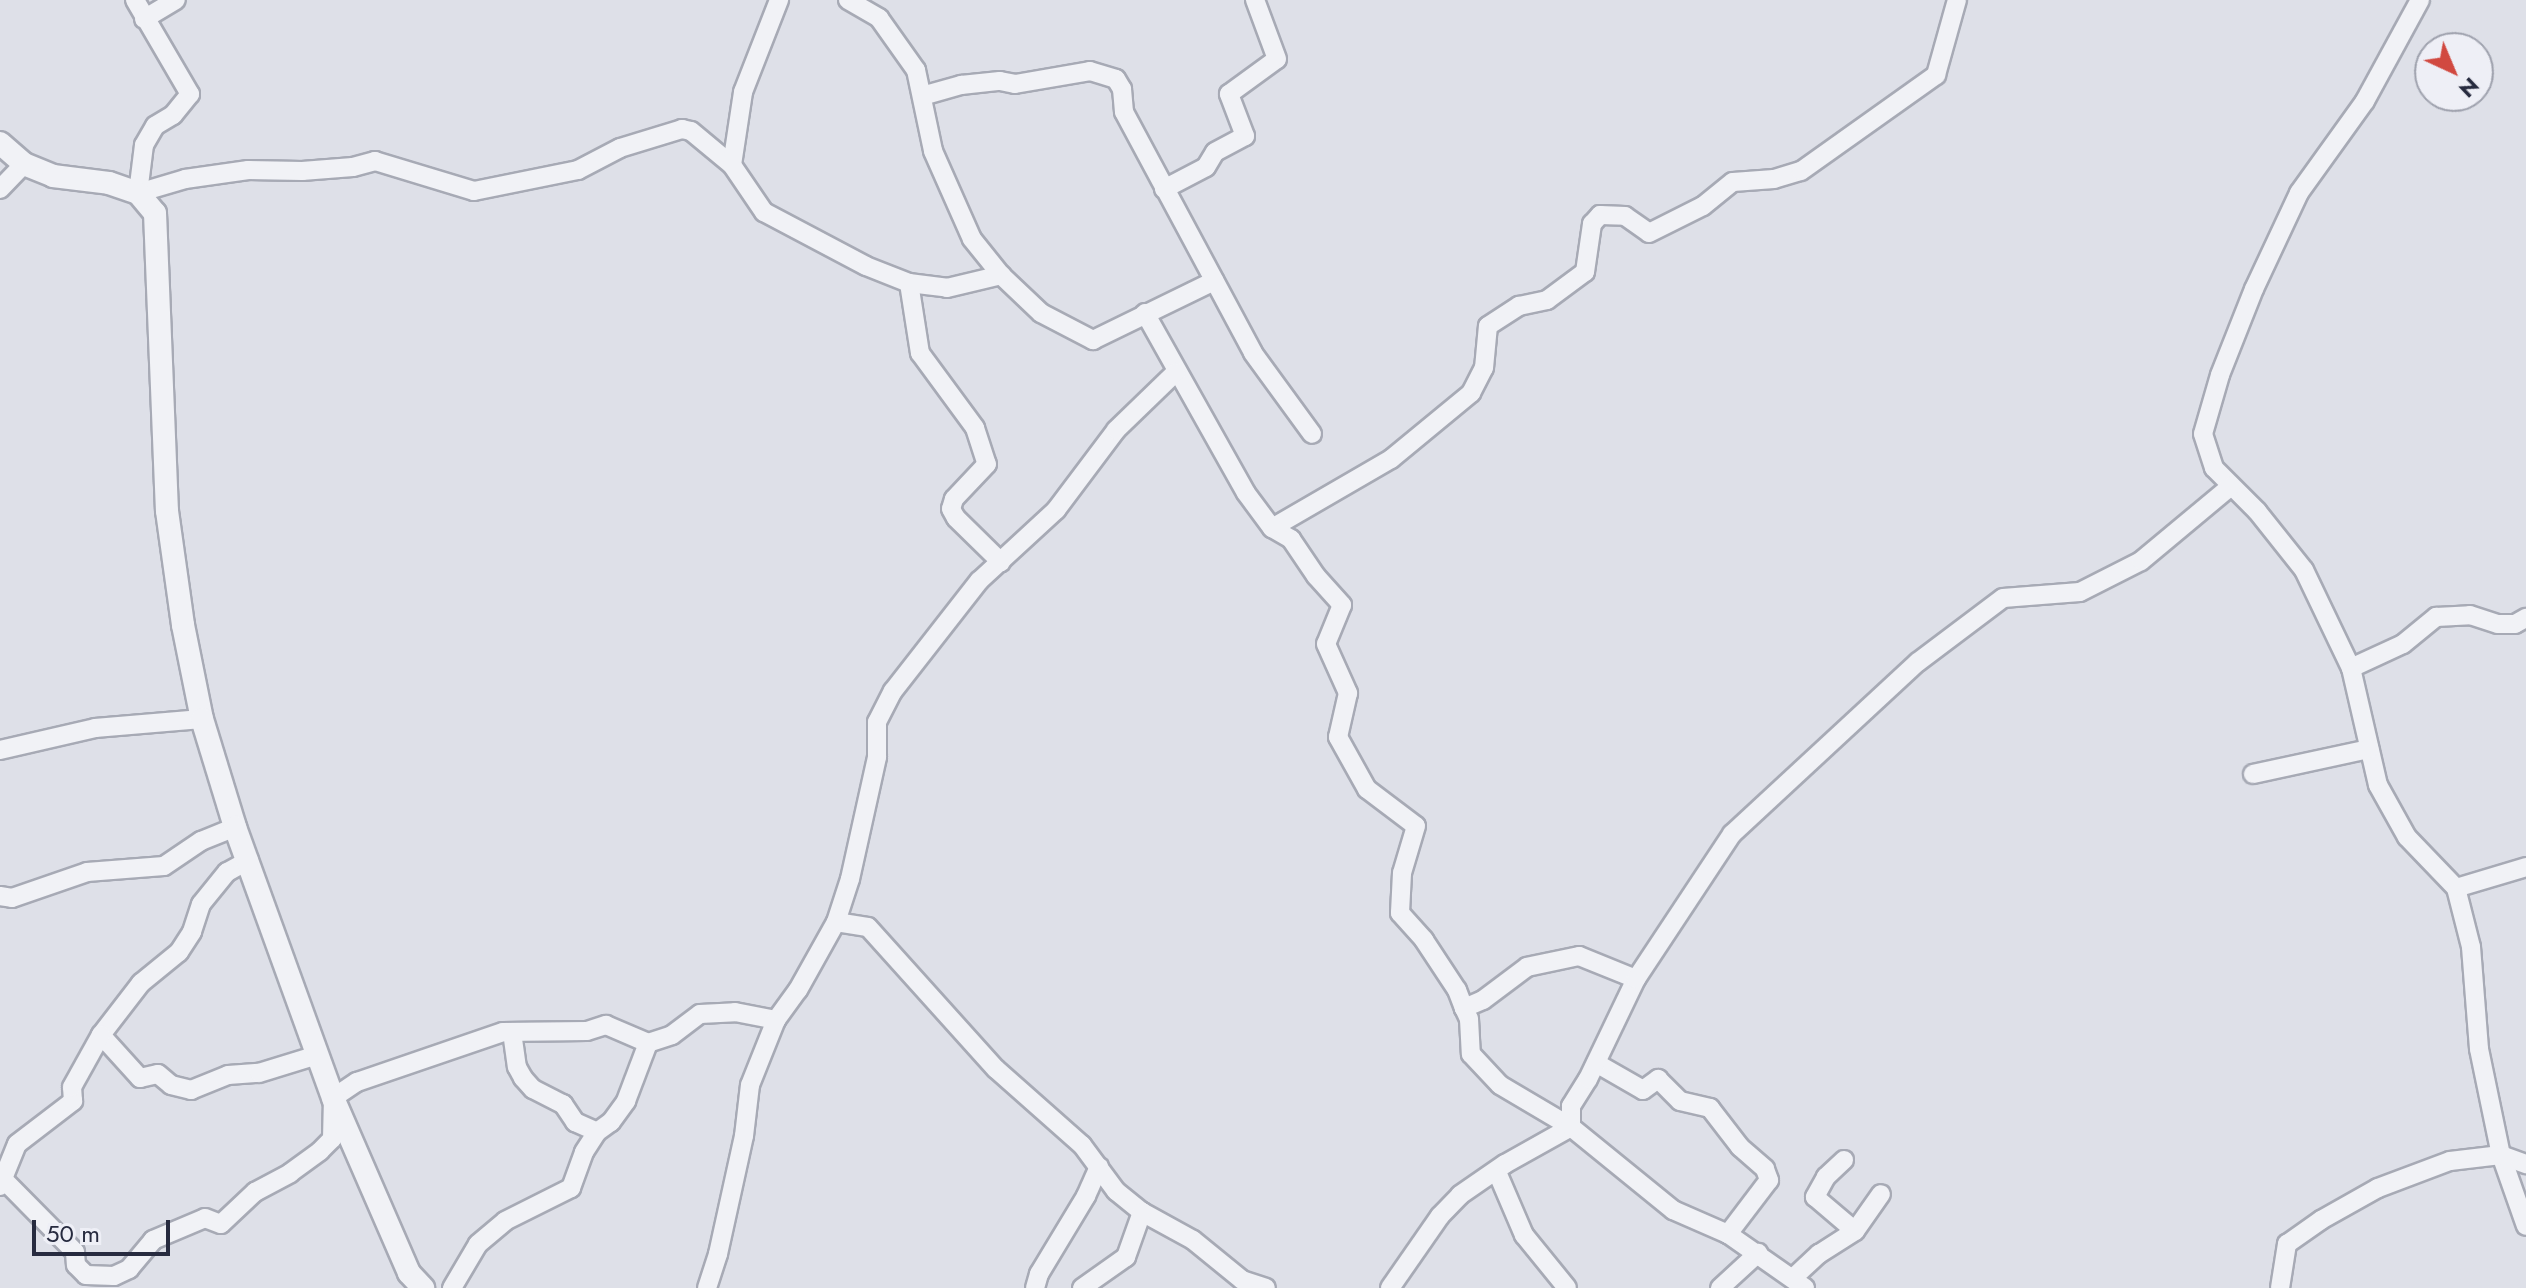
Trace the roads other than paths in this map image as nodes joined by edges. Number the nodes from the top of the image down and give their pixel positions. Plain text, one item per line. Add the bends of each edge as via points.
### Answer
1 (135, 0) edge
2 (176, 0) edge
3 (779, 0) edge
4 (848, 0) edge
5 (1255, 0) edge
6 (1957, 0) edge
7 (2420, 0) edge
8 (144, 19) junction
9 (922, 96) junction
10 (0, 143) edge
11 (24, 164) junction
12 (732, 165) junction
13 (0, 189) edge
14 (1164, 189) junction
15 (138, 193) junction
16 (1001, 275) junction
17 (1214, 281) junction
18 (909, 283) junction
19 (1145, 313) junction
20 (1176, 372) junction
21 (1312, 434) dead end
22 (2231, 486) junction
23 (1272, 528) junction
24 (1001, 562) junction
25 (2526, 618) edge
26 (2351, 668) junction
27 (202, 719) junction
28 (2369, 749) junction
29 (0, 750) edge
30 (2253, 774) dead end
31 (235, 827) junction
32 (249, 860) junction
33 (2526, 867) edge
34 (2456, 888) junction
35 (0, 896) edge
36 (836, 922) junction
37 (1636, 979) junction
38 (1464, 1008) junction
39 (776, 1020) junction
40 (512, 1032) junction
41 (101, 1035) junction
42 (648, 1043) junction
43 (317, 1055) junction
44 (1596, 1063) junction
45 (333, 1098) junction
46 (1571, 1127) junction
47 (597, 1132) junction
48 (2501, 1155) junction
49 (1844, 1160) dead end
50 (2526, 1164) edge
51 (1099, 1167) junction
52 (1497, 1172) junction
53 (2, 1183) edge
54 (1881, 1194) dead end
55 (1142, 1212) junction
56 (2526, 1226) edge
57 (1855, 1231) junction
58 (1728, 1234) junction
59 (1758, 1253) junction
60 (1800, 1283) edge
61 (1240, 1284) edge
62 (423, 1288) edge
63 (452, 1288) edge
64 (707, 1288) edge
65 (1035, 1288) edge
66 (1082, 1288) edge
67 (1266, 1288) edge
68 (1390, 1288) edge
69 (1567, 1288) edge
70 (1720, 1288) edge
71 (2280, 1288) edge

1 - 8 street
2 - 8 street
3 - 12 street via 743,92
4 - 9 street via 879,18 900,43 916,70
5 - 14 street via 1277,59 1229,94 1245,136 1215,152 1206,167
6 - 23 street via 1936,75 1801,171 1733,182 1703,206 1649,233 1625,216 1600,215 1592,224 1585,272 1547,300 1519,306 1488,326 1484,368 1471,393 1391,459
7 - 22 street via 2365,101 2299,193 2220,375 2203,434 2214,468
8 - 15 street via 190,94 185,104 155,126 144,145
9 - 14 street via 961,85 1015,84 1090,71 1106,74 1122,89 1124,112
9 - 16 street via 933,151 962,217 985,259
10 - 11 street
11 - 13 street
11 - 15 street via 53,176 109,183
12 - 15 street via 682,129 620,148 578,170 474,191 375,161 353,167 248,170 185,179
12 - 18 street via 764,212
14 - 17 street
15 - 27 street via 155,213 165,495
16 - 18 street via 947,288
16 - 19 street via 1041,313 1093,340
17 - 19 street
17 - 21 street via 1253,353
18 - 24 street via 920,353 975,428 987,464 951,509
19 - 20 street
20 - 23 street
20 - 24 street via 1116,430 1056,510
22 - 26 street via 2304,570
22 - 37 street via 2141,561 2080,592 2003,598 1918,662 1732,834
23 - 38 street via 1291,539 1342,605 1326,644 1348,693 1338,737 1367,789 1416,826 1402,873 1400,913 1424,940
24 - 36 street via 979,581 893,691 877,722 877,757
25 - 26 street via 2498,624 2470,615 2436,617 2403,644
26 - 28 street
27 - 29 street via 95,728
27 - 31 street
28 - 30 street
28 - 34 street via 2378,785 2407,837
31 - 32 street
31 - 35 street via 201,841 164,866 87,872 12,898
32 - 41 street via 227,872 201,904 179,952 141,983
32 - 43 street
33 - 34 street
34 - 48 street via 2471,947 2479,1049
36 - 39 street
36 - 51 street via 868,927 996,1069 1082,1145
37 - 38 street via 1579,956 1527,967
37 - 44 street
38 - 46 street via 1471,1054 1500,1085
39 - 42 street via 735,1012 700,1014 672,1035
39 - 64 street via 750,1085 744,1136
40 - 42 street via 587,1031 606,1025
40 - 45 street via 357,1082
40 - 47 street via 523,1078 563,1104 575,1122
41 - 43 street via 140,1078 158,1074 171,1085 191,1090 228,1075 259,1073
41 - 53 street via 72,1087 73,1101 17,1144
42 - 47 street via 626,1101
43 - 45 street
44 - 46 street via 1571,1106
44 - 58 street via 1643,1090 1658,1079 1680,1101 1710,1108 1765,1169 1769,1180
45 - 53 street via 332,1139 320,1151 255,1192 221,1224 205,1218 153,1240 129,1269 114,1276 86,1275 61,1235
45 - 62 street via 409,1273
46 - 52 street
46 - 58 street via 1673,1210
47 - 63 street via 571,1188 505,1221 487,1236
48 - 50 street
48 - 56 street
48 - 71 street via 2450,1161 2378,1188 2321,1220 2287,1244
49 - 57 street via 1815,1197
51 - 55 street via 1116,1191
51 - 65 street
52 - 68 street via 1460,1195 1440,1216
52 - 69 street via 1524,1235
54 - 57 street
55 - 61 street via 1193,1240
55 - 66 street via 1126,1257
57 - 60 street via 1819,1254
58 - 59 street
59 - 60 street
59 - 70 street
61 - 67 street

